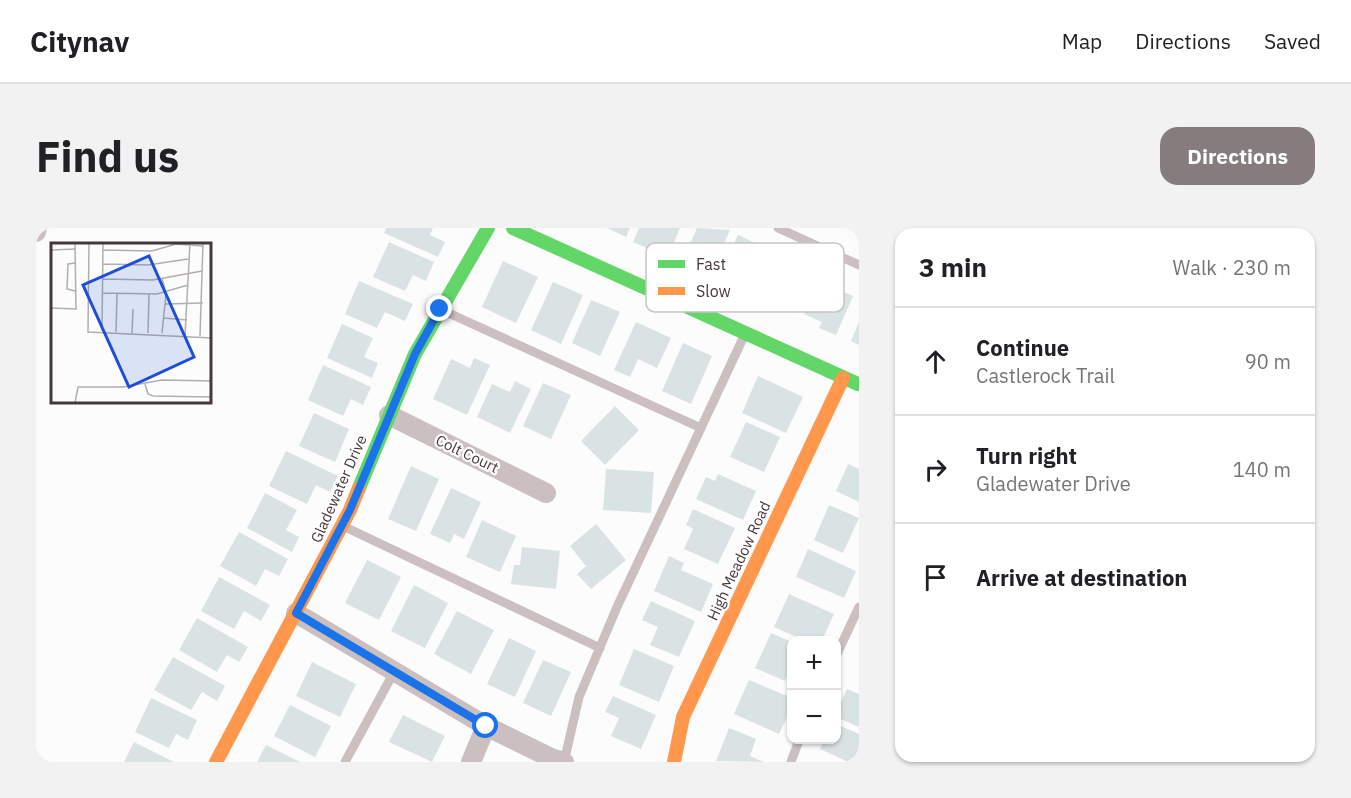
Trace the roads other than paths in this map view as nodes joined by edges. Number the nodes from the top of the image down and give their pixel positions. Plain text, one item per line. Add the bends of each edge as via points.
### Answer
1 (38, 228) edge
2 (488, 228) edge
3 (513, 228) edge
4 (778, 228) edge
5 (36, 232) edge
6 (811, 243) edge
7 (844, 258) edge
8 (859, 265) edge
9 (646, 288) edge
10 (440, 309) junction
11 (699, 312) edge
12 (745, 333) junction
13 (843, 378) junction
14 (859, 385) edge
15 (389, 416) junction
16 (701, 428) junction
17 (546, 493) dead end
18 (342, 525) junction
19 (859, 607) edge
20 (296, 613) junction
21 (841, 647) edge
22 (600, 648) junction
23 (394, 672) junction
24 (486, 726) junction
25 (798, 744) edge
26 (216, 762) edge
27 (345, 762) edge
28 (471, 762) edge
29 (564, 762) edge
30 (674, 762) edge
31 (791, 762) edge

1 - 5 street
2 - 10 street, Gladewater Drive
3 - 9 street
4 - 6 lane
7 - 8 lane
10 - 15 street, Gladewater Drive via 415,354
10 - 16 lane
11 - 12 street
12 - 13 street
12 - 16 lane
13 - 14 street
13 - 30 street, High Meadow Road via 683,717
15 - 17 street, Colt Court
15 - 18 street, Gladewater Drive
16 - 22 lane
18 - 20 street, Gladewater Drive
18 - 22 lane
19 - 21 lane
20 - 23 street
20 - 26 street, Gladewater Drive
22 - 29 lane via 579,697
23 - 24 street
23 - 27 lane
24 - 28 street
24 - 29 street
25 - 31 lane

